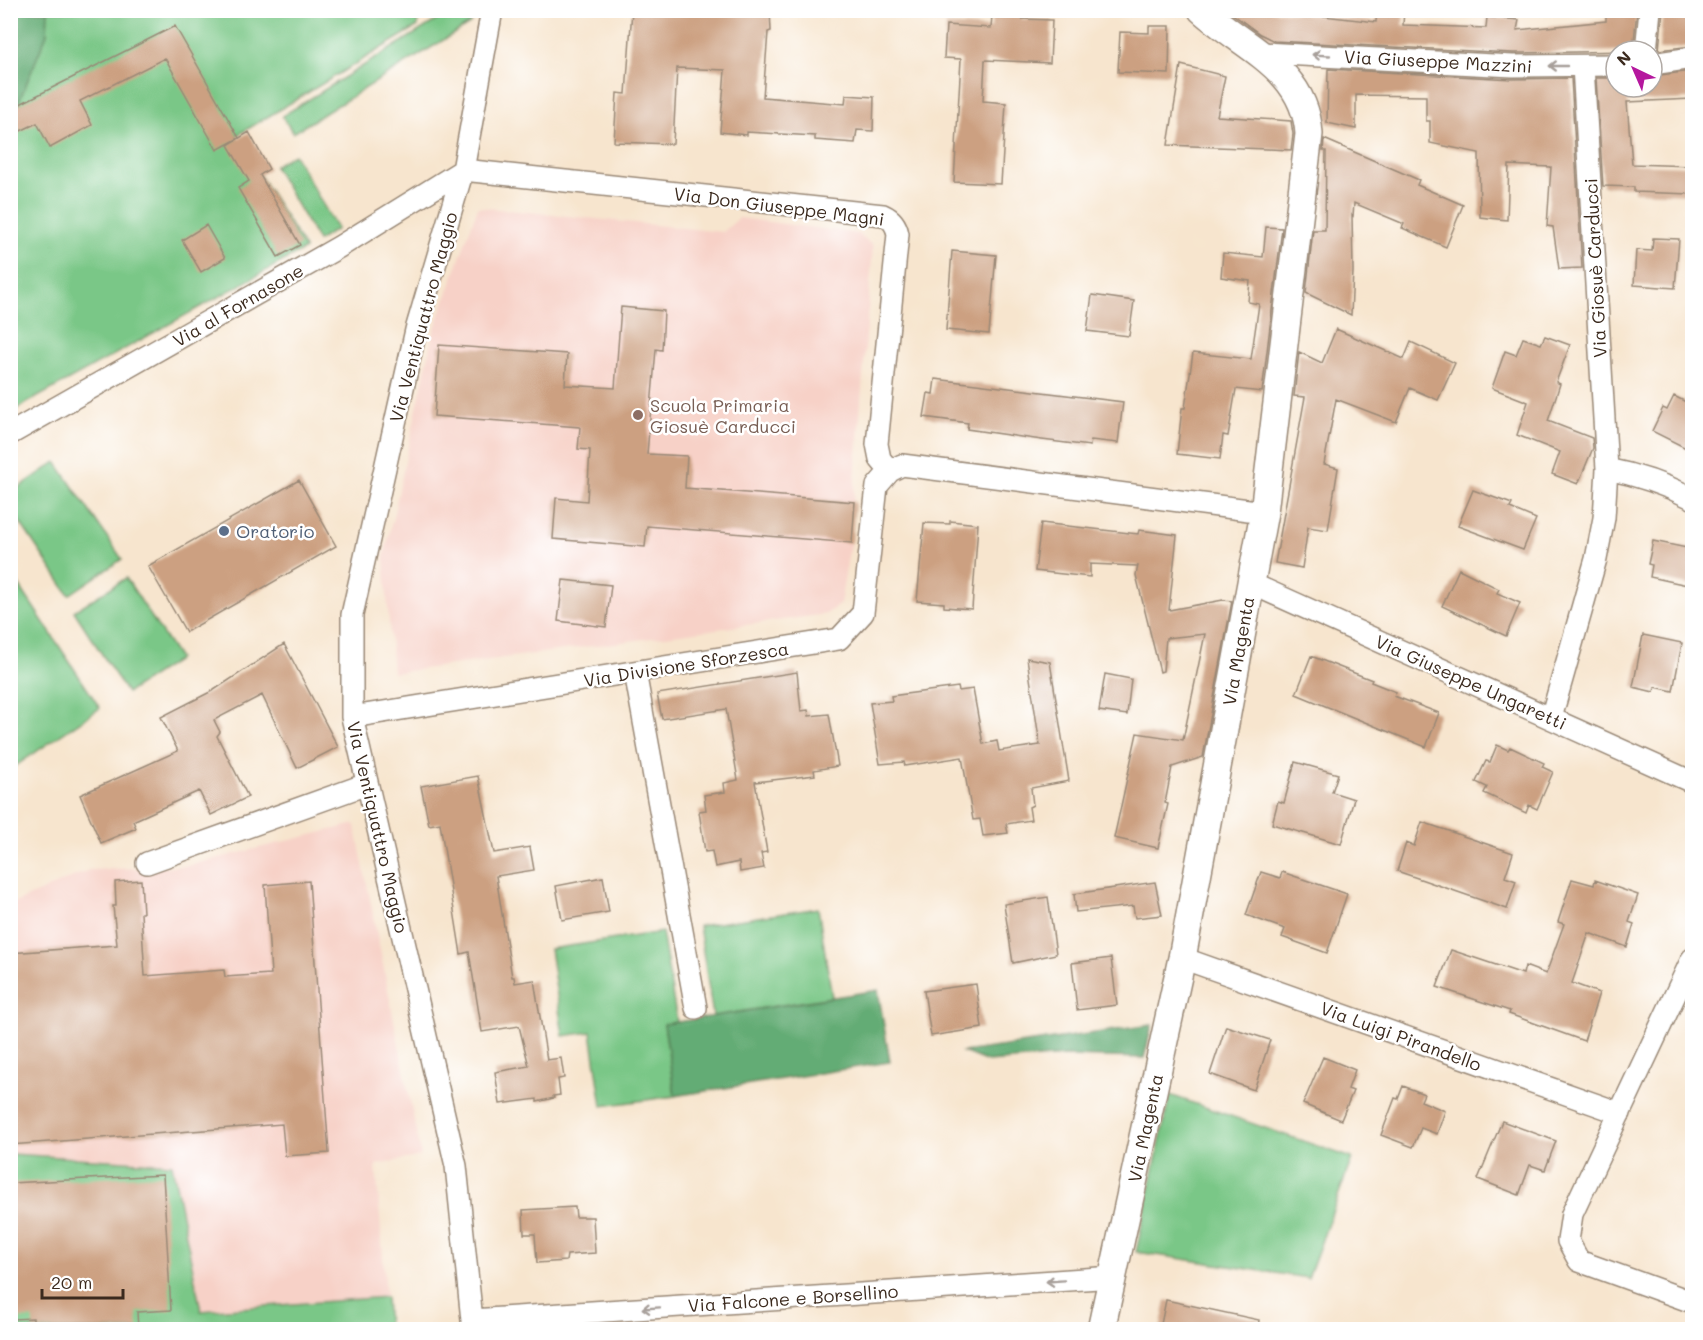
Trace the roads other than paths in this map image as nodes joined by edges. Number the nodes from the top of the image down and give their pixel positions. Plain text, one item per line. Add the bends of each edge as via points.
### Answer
1 (492, 10) edge
2 (1202, 10) edge
3 (1650, 10) edge
4 (1647, 39) edge
5 (1261, 53) junction
6 (1692, 58) edge
7 (1664, 62) edge
8 (1584, 66) junction
9 (1604, 66) edge
10 (463, 171) junction
11 (10, 434) edge
12 (1607, 469) junction
13 (890, 471) junction
14 (1692, 498) edge
15 (1264, 512) junction
16 (1250, 582) junction
17 (635, 672) junction
18 (352, 717) junction
19 (1551, 718) junction
20 (1692, 782) edge
21 (367, 784) junction
22 (147, 863) dead end
23 (1182, 958) junction
24 (1692, 959) edge
25 (696, 1008) dead end
26 (1620, 1113) junction
27 (1114, 1277) junction
28 (1692, 1302) edge
29 (472, 1325) edge
30 (1101, 1329) edge

1 - 10 street, Via Ventiquattro Maggio
2 - 5 street, Via Magenta
3 - 4 street
8 -> 5 street, Via Giuseppe Mazzini
5 - 15 street, Via Magenta via 1285,76 1302,101 1309,134
6 - 7 street
8 - 9 street, Via Giuseppe Mazzini
8 - 12 street, Via Giosuè Carducci
10 - 11 street, Via al Fornasone via 339,247
10 - 13 street, Via Don Giuseppe Magni via 889,218 898,234 877,444 880,459
10 - 18 street, Via Ventiquattro Maggio via 416,330 352,615
12 - 14 street via 1667,485
12 - 19 street, Via Giosuè Carducci via 1596,559
13 - 15 street via 902,465 914,466
13 - 17 street, Via Divisione Sforzesca via 877,486 863,613 839,639
15 - 16 street, Via Magenta
16 - 19 street, Via Giuseppe Ungaretti
16 - 23 street, Via Magenta
17 - 18 street, Via Divisione Sforzesca
17 - 25 street
18 - 21 street, Via Ventiquattro Maggio
19 - 20 street, Via Giuseppe Ungaretti
21 - 22 street
21 - 29 street, Via Ventiquattro Maggio via 456,1166
23 - 26 street, Via Luigi Pirandello
23 - 27 street, Via Magenta
24 - 26 street
26 - 28 street via 1572,1214 1568,1241 1579,1261
27 -> 29 street, Via Falcone e Borsellino
27 - 30 street, Via Magenta

